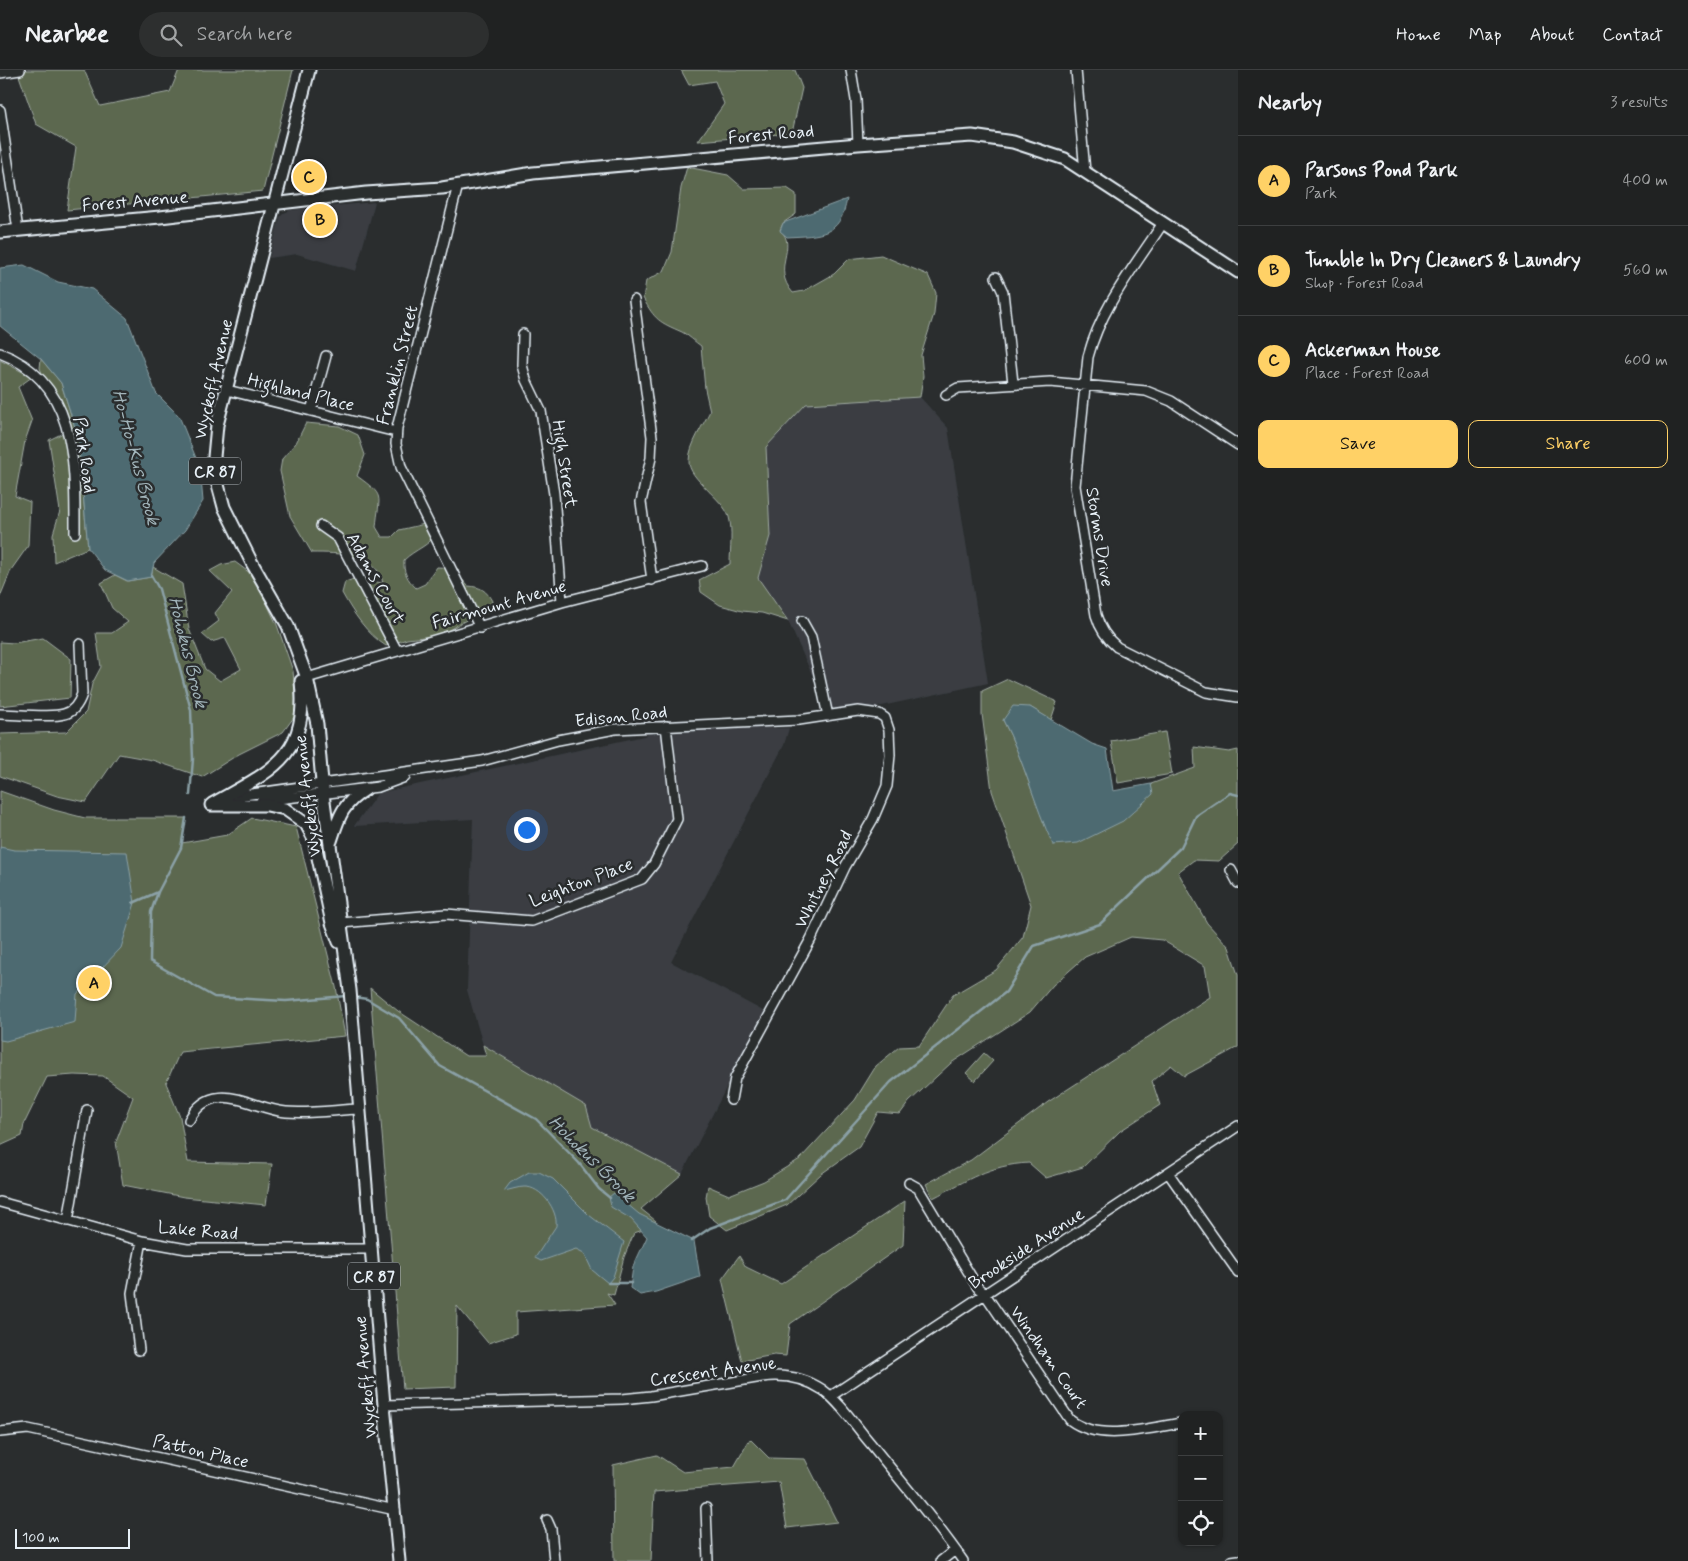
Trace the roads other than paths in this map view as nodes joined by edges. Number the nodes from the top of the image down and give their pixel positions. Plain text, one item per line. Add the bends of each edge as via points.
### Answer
1 (20, 70) edge
2 (309, 70) edge
3 (851, 70) edge
4 (1076, 70) edge
5 (0, 73) edge
6 (0, 110) edge
7 (858, 144) junction
8 (1084, 172) junction
9 (458, 185) junction
10 (273, 203) junction
11 (1163, 223) junction
12 (18, 230) junction
13 (0, 232) edge
14 (1238, 272) edge
15 (996, 277) dead end
16 (634, 300) dead end
17 (522, 334) dead end
18 (0, 353) edge
19 (326, 356) dead end
20 (1013, 383) junction
21 (1084, 385) junction
22 (227, 390) junction
23 (946, 395) dead end
24 (311, 411) junction
25 (396, 432) junction
26 (1238, 445) edge
27 (321, 526) dead end
28 (75, 533) dead end
29 (702, 566) dead end
30 (652, 580) junction
31 (562, 602) junction
32 (802, 621) dead end
33 (480, 628) junction
34 (80, 644) dead end
35 (397, 651) junction
36 (299, 653) junction
37 (307, 678) junction
38 (1238, 697) edge
39 (0, 714) edge
40 (828, 716) junction
41 (666, 726) junction
42 (422, 771) junction
43 (323, 789) junction
44 (366, 789) junction
45 (211, 805) junction
46 (330, 842) junction
47 (1231, 870) dead end
48 (1238, 883) edge
49 (341, 923) junction
50 (345, 958) junction
51 (731, 1100) dead end
52 (359, 1108) junction
53 (87, 1110) dead end
54 (189, 1120) dead end
55 (1238, 1126) edge
56 (1169, 1174) junction
57 (909, 1183) dead end
58 (0, 1202) edge
59 (68, 1221) junction
60 (142, 1241) junction
61 (372, 1249) junction
62 (1238, 1272) edge
63 (985, 1294) junction
64 (139, 1350) dead end
65 (831, 1396) junction
66 (384, 1405) junction
67 (1178, 1424) edge
68 (0, 1432) edge
69 (706, 1508) dead end
70 (394, 1510) junction
71 (547, 1520) dead end
72 (398, 1548) junction
73 (955, 1550) junction
74 (1238, 1560) edge
75 (394, 1561) edge
76 (399, 1561) edge
77 (554, 1561) edge
78 (708, 1561) edge
79 (941, 1561) edge
80 (962, 1561) edge
81 (1231, 1561) edge

1 - 5 street
2 - 10 main road, Wyckoff Avenue / CR 87
3 - 7 street
4 - 8 street
6 - 12 street
7 - 8 main road, Forest Road via 952,136 993,138 1052,154
7 - 9 main road, Forest Road via 533,174
8 - 11 main road, Forest Road
9 - 10 main road, Forest Road
9 - 25 street, Franklin Street
10 - 12 main road, Forest Avenue
10 - 22 main road, Wyckoff Avenue / CR 87
11 - 14 main road, Forest Road
11 - 21 street, Storms Drive via 1098,326 1088,357
12 - 13 main road, Forest Avenue
15 - 20 street via 1003,292
16 - 30 street via 652,443 641,502
17 - 31 street, High Street via 522,366 540,411 554,494
18 - 28 street, Park Road via 36,373 60,407 68,434 76,495
19 - 24 street
20 - 21 street
20 - 23 street via 958,388
21 - 26 street via 1161,396
21 - 38 street, Storms Drive via 1075,486 1096,615 1102,632 1117,647 1206,692
22 - 24 street, Highland Place
22 - 36 main road, Wyckoff Avenue / CR 87 via 215,440 215,474 219,491 238,538 277,604
24 - 25 street, Highland Place
25 - 33 street, Franklin Street via 401,467
27 - 35 street, Adams Court via 338,538
29 - 30 street, Fairmount Avenue
30 - 31 street, Fairmount Avenue
31 - 33 street, Fairmount Avenue
32 - 40 street via 811,637
33 - 35 street, Fairmount Avenue
34 - 39 street via 82,694 74,709 64,714
35 - 37 street, Fairmount Avenue
36 - 37 main road, Wyckoff Avenue / CR 87
36 - 45 main road via 303,707 294,741 264,775
37 - 43 main road, Wyckoff Avenue / CR 87 via 317,724
40 - 41 street, Edison Road
40 - 51 street, Whitney Road via 871,712 885,718 890,755 887,786 811,939 735,1078
41 - 42 street, Edison Road via 579,736 482,761
41 - 49 street, Leighton Place via 677,819 654,864 642,879 532,921 446,914
42 - 43 street, Edison Road
42 - 44 street, Edison Road
43 - 44 street, Edison Road
43 - 45 street, Edison Road
43 - 46 main road, Wyckoff Avenue / CR 87
44 - 46 main road via 341,811
45 - 50 main road via 267,806 285,810 306,824 314,839 332,923
46 - 49 main road, Wyckoff Avenue / CR 87
47 - 48 street
49 - 50 main road, Wyckoff Avenue / CR 87
50 - 52 main road, Wyckoff Avenue / CR 87
52 - 54 street via 278,1111 222,1097 204,1103
52 - 61 main road, Wyckoff Avenue / CR 87
53 - 59 street
55 - 56 street, Brookside Avenue
56 - 62 street
56 - 63 street, Brookside Avenue
57 - 63 street, Windham Court via 918,1188 978,1288
58 - 59 street, Lake Road
59 - 60 street, Lake Road
60 - 61 street, Lake Road via 214,1251
60 - 64 street via 132,1293
61 - 66 main road, Wyckoff Avenue / CR 87
63 - 65 street, Brookside Avenue
63 - 67 street, Windham Court via 1063,1412 1079,1426 1105,1433
65 - 66 street, Crescent Avenue via 810,1383 774,1375 622,1399
65 - 73 street, Crescent Avenue
66 - 70 main road, Wyckoff Avenue / CR 87
68 - 70 street, Patton Place via 28,1429
69 - 78 street
70 - 72 main road, Wyckoff Avenue / CR 87
71 - 77 street
72 - 75 main road, Wyckoff Avenue / CR 87
72 - 76 main road, Wyckoff Avenue / CR 87
73 - 79 street
73 - 80 street, Crescent Avenue
74 - 81 street

